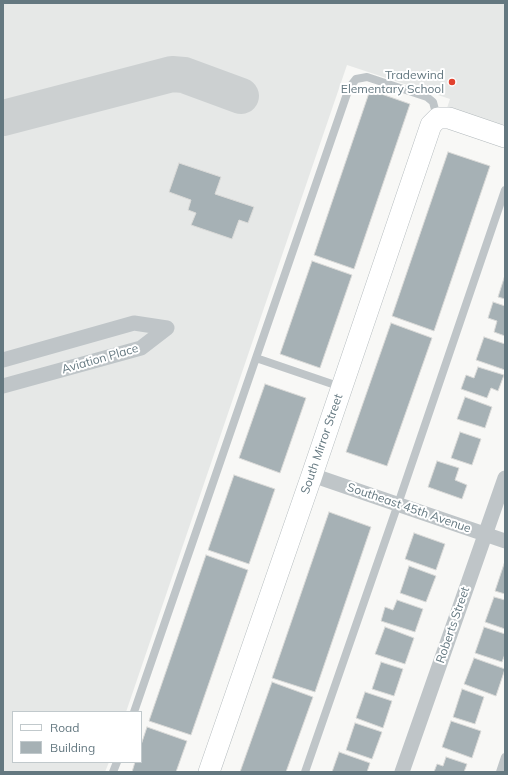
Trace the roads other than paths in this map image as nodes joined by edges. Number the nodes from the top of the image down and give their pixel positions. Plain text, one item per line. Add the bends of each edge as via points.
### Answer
1 (438, 118) junction
2 (505, 137) edge
3 (505, 190) edge
4 (256, 358) junction
5 (3, 360) edge
6 (3, 386) edge
7 (342, 388) junction
8 (312, 475) junction
9 (505, 478) edge
10 (398, 504) junction
11 (485, 534) junction
12 (505, 541) edge
13 (134, 711) edge
14 (505, 757) edge
15 (210, 772) edge
16 (305, 772) edge
17 (402, 772) edge
18 (500, 772) edge

1 - 2 street via 449,118
1 - 4 lane via 433,102 428,97 366,77 356,79 349,88
1 - 7 street, South Mirror Street via 431,125
3 - 10 lane
4 - 7 lane
4 - 13 lane
5 - 6 street, Aviation Place via 134,323 167,328 141,348
7 - 8 street, South Mirror Street
8 - 10 street, Southeast 45th Avenue
8 - 15 street, South Mirror Street
9 - 11 street, Roberts Street
10 - 11 street, Southeast 45th Avenue
10 - 16 lane
11 - 12 street, Southeast 45th Avenue
11 - 17 street, Roberts Street
14 - 18 lane

